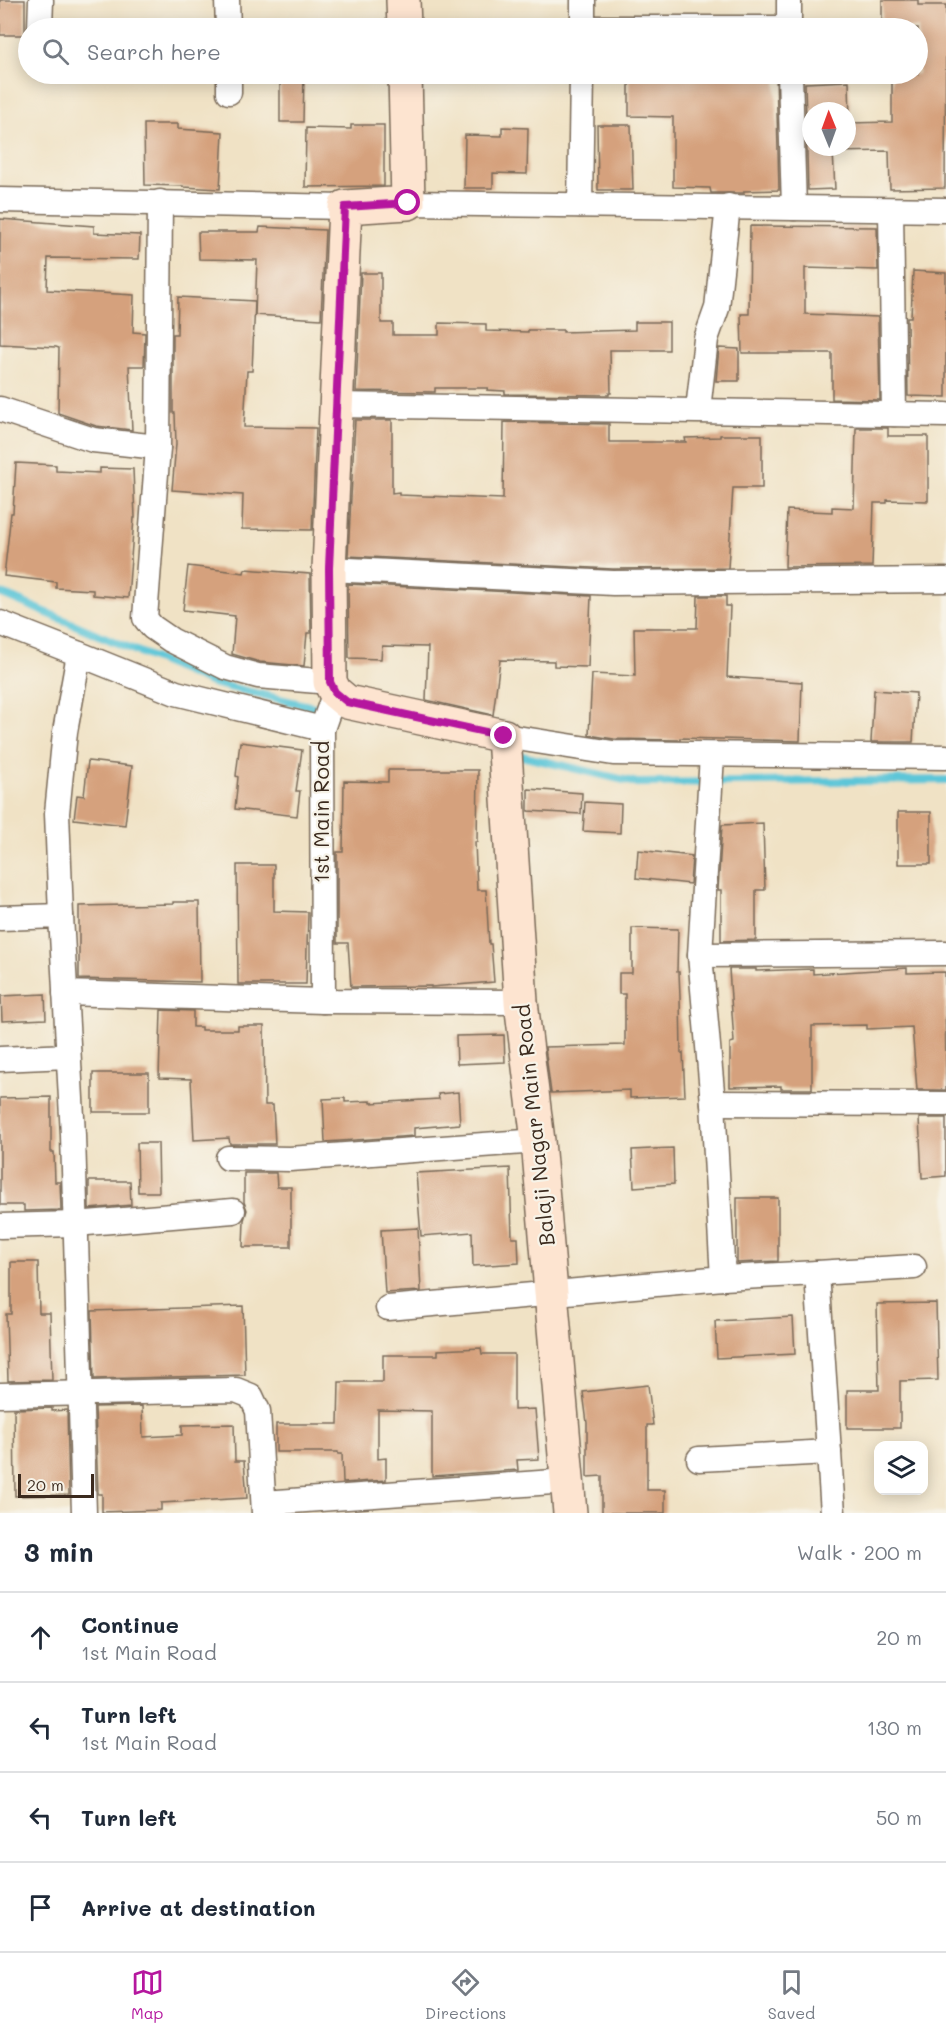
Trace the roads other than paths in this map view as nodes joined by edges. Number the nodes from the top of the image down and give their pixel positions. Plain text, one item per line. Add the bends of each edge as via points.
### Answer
1 (41, 0) edge
2 (227, 0) edge
3 (402, 0) edge
4 (583, 0) edge
5 (789, 0) edge
6 (40, 18) edge
7 (228, 18) edge
8 (403, 18) edge
9 (583, 18) edge
10 (789, 18) edge
11 (405, 84) edge
12 (582, 84) edge
13 (790, 84) edge
14 (0, 200) edge
15 (160, 202) junction
16 (408, 203) junction
17 (580, 205) junction
18 (728, 206) junction
19 (345, 207) junction
20 (794, 208) junction
21 (891, 210) junction
22 (946, 210) edge
23 (336, 405) junction
24 (0, 409) edge
25 (698, 410) junction
26 (894, 414) junction
27 (946, 415) edge
28 (158, 447) junction
29 (329, 568) junction
30 (946, 580) edge
31 (0, 623) edge
32 (79, 654) junction
33 (328, 705) junction
34 (505, 748) junction
35 (946, 756) edge
36 (712, 760) junction
37 (61, 916) junction
38 (0, 918) edge
39 (946, 953) edge
40 (700, 955) junction
41 (65, 993) junction
42 (323, 1001) junction
43 (521, 1002) junction
44 (68, 1056) junction
45 (0, 1059) edge
46 (713, 1103) junction
47 (946, 1104) edge
48 (538, 1141) junction
49 (228, 1158) dead end
50 (233, 1210) dead end
51 (75, 1224) junction
52 (0, 1226) edge
53 (914, 1267) dead end
54 (817, 1274) junction
55 (723, 1278) junction
56 (553, 1295) junction
57 (388, 1308) dead end
58 (80, 1393) junction
59 (0, 1395) edge
60 (830, 1452) junction
61 (699, 1459) dead end
62 (567, 1481) junction
63 (264, 1508) edge
64 (84, 1513) edge
65 (570, 1513) edge
66 (833, 1513) edge

1 - 6 street
2 - 7 street
3 - 8 main road
4 - 9 street
5 - 10 street
11 - 16 main road
12 - 17 street
13 - 20 street
14 - 15 street
15 - 19 street
15 - 28 street
16 - 17 street
16 - 19 main road
17 - 18 street
18 - 20 street
18 - 25 street via 717,308 706,339
19 - 23 main road, 1st Main Road
20 - 21 street
21 - 22 street
21 - 26 street
23 - 25 street
23 - 29 main road, 1st Main Road
24 - 28 street via 93,440
25 - 26 street
26 - 27 street
28 - 33 street via 145,618 171,640 225,667
29 - 30 street via 613,584
29 - 33 main road, 1st Main Road
31 - 32 street
32 - 33 street via 176,693
32 - 37 street via 65,732 57,813
33 - 34 main road via 347,702
33 - 42 street, 1st Main Road
34 - 36 street
34 - 43 main road, Balaji Nagar Main Road
35 - 36 street
36 - 40 street
37 - 38 street
37 - 41 street
39 - 40 street
40 - 46 street
41 - 42 street
41 - 44 street
42 - 43 street
43 - 48 main road, Balaji Nagar Main Road
44 - 45 street
44 - 51 street
46 - 47 street
46 - 55 street
48 - 49 street via 290,1159
48 - 56 main road, Balaji Nagar Main Road
50 - 51 street
51 - 52 street
51 - 58 street
53 - 54 street
54 - 55 street
54 - 60 street
55 - 56 street
56 - 57 street
56 - 62 main road, Balaji Nagar Main Road
58 - 59 street
58 - 63 street via 236,1390 252,1396 258,1411
58 - 64 street
60 - 61 street
60 - 66 street
62 - 63 street
62 - 65 main road, Balaji Nagar Main Road

